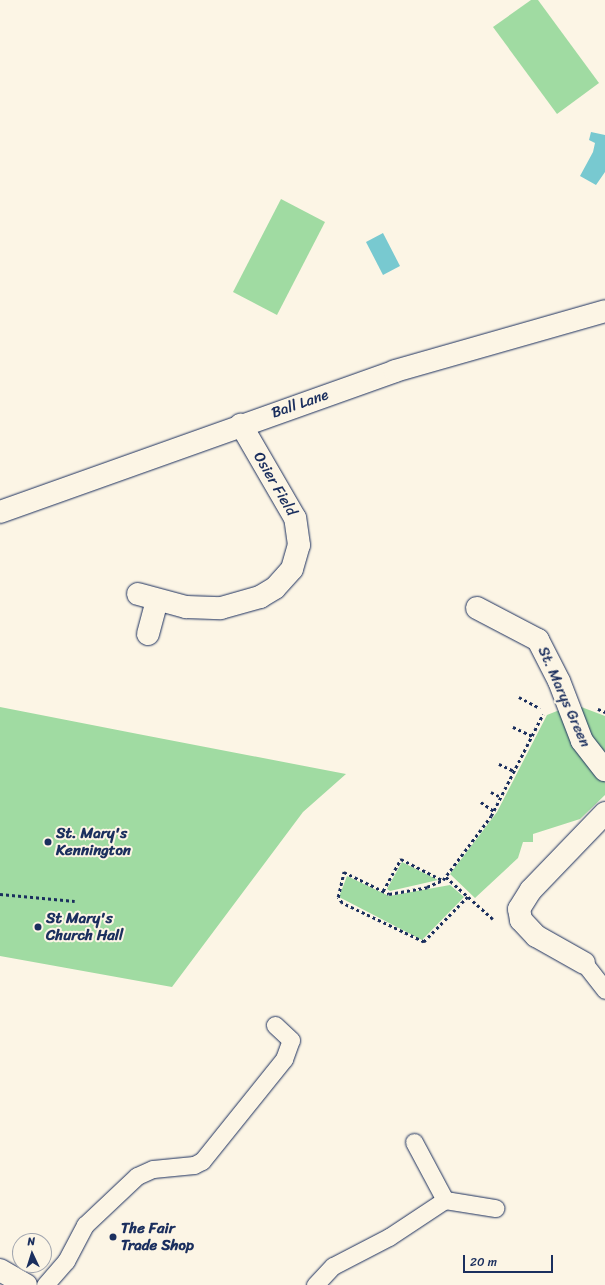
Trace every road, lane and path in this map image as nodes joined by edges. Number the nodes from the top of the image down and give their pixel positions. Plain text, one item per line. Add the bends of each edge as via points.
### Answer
1 (605, 311) edge
2 (241, 425) junction
3 (0, 512) edge
4 (477, 608) dead end
5 (148, 634) dead end
6 (519, 697) dead end
7 (568, 704) junction
8 (544, 712) junction
9 (605, 712) edge
10 (513, 727) dead end
11 (532, 736) junction
12 (499, 764) dead end
13 (605, 770) edge
14 (514, 771) junction
15 (491, 792) dead end
16 (501, 797) junction
17 (481, 802) dead end
18 (494, 811) junction
19 (605, 814) edge
20 (446, 877) junction
21 (442, 880) junction
22 (383, 891) junction
23 (0, 894) edge
24 (468, 897) junction
25 (75, 901) dead end
26 (499, 925) dead end
27 (584, 962) joint
28 (605, 990) edge
29 (275, 1025) dead end
30 (414, 1142) dead end
31 (445, 1200) junction
32 (495, 1208) dead end
33 (0, 1270) edge
34 (26, 1285) edge
35 (45, 1285) edge
36 (315, 1285) edge

1 - 2 street, Ball Lane via 446,355
2 - 3 street, Ball Lane via 68,491
2 - 5 street, Osier Field via 295,518 299,545 292,568 275,588 234,606 203,609 148,597
4 - 7 street, St. Marys Green via 538,640
6 - 8 path
7 - 8 path
7 - 9 path via 582,702
7 - 13 street, St. Marys Green via 582,741
8 - 11 path
10 - 11 path
11 - 14 path
12 - 14 path
14 - 16 path
15 - 16 path
16 - 18 path
17 - 18 path
18 - 20 path
19 - 27 street via 531,890 519,909 521,920 536,936
20 - 21 path
20 - 24 path
21 - 22 path via 396,894
21 - 22 path via 401,859
22 - 24 path via 344,872 338,899 424,942
23 - 25 path
24 - 26 path
27 - 28 lane
29 - 35 lane via 291,1040 284,1059 202,1161 194,1165 153,1169 137,1176 85,1225 66,1261
30 - 31 lane
31 - 32 lane
31 - 36 lane via 389,1237 333,1266
33 - 34 street

